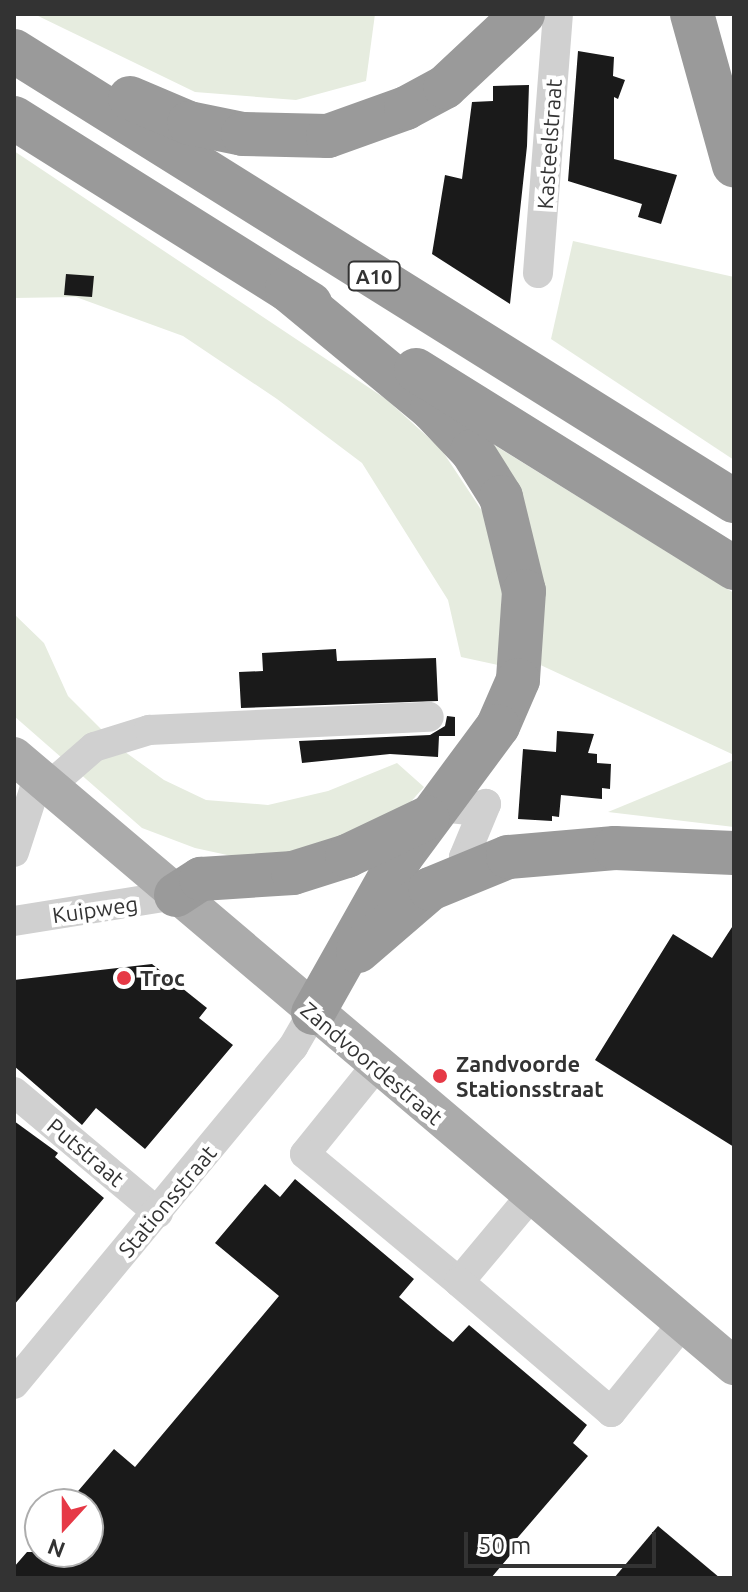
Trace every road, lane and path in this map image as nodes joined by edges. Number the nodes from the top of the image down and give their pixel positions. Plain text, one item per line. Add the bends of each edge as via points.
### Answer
1 (523, 14) edge
2 (558, 14) edge
3 (692, 14) edge
4 (14, 39) edge
5 (14, 51) edge
6 (14, 118) edge
7 (734, 165) edge
8 (538, 273) dead end
9 (287, 289) junction
10 (734, 501) edge
11 (734, 568) edge
12 (429, 717) dead end
13 (33, 774) edge
14 (436, 811) junction
15 (14, 852) edge
16 (734, 853) edge
17 (466, 870) junction
18 (176, 895) junction
19 (14, 921) edge
20 (347, 960) junction
21 (313, 1013) junction
22 (376, 1066) junction
23 (14, 1092) edge
24 (531, 1196) junction
25 (158, 1213) junction
26 (459, 1282) junction
27 (683, 1323) junction
28 (734, 1366) edge
29 (15, 1379) edge

1 - 4 highway via 445,87 406,108 328,136 288,138 189,123
2 - 8 street, Kasteelstraat
3 - 7 highway
5 - 10 highway, A10
6 - 9 highway, A10
9 - 11 highway, A10
9 - 14 highway, A10 via 432,409 472,451 501,497 518,552 525,630 518,680 498,726
12 - 13 street via 149,730
13 - 15 street
13 - 18 main road, Zandvoordestraat
14 - 17 street via 486,804 464,857
14 - 18 highway via 347,856 293,873 201,879
14 - 20 highway, A10 via 365,914
16 - 17 highway, A10 via 549,850
17 - 20 highway, A10 via 430,889
18 - 19 street, Kuipweg
18 - 21 main road, Zandvoordestraat
20 - 21 highway, A10
21 - 22 main road, Zandvoordestraat
21 - 25 street, Stationsstraat via 293,1047
22 - 24 main road, Zandvoordestraat
22 - 26 street via 305,1154
23 - 25 street, Putstraat
24 - 26 street
24 - 27 main road, Zandvoordestraat
25 - 29 street, Stationsstraat
26 - 27 street via 611,1412
27 - 28 main road, Zandvoordestraat

